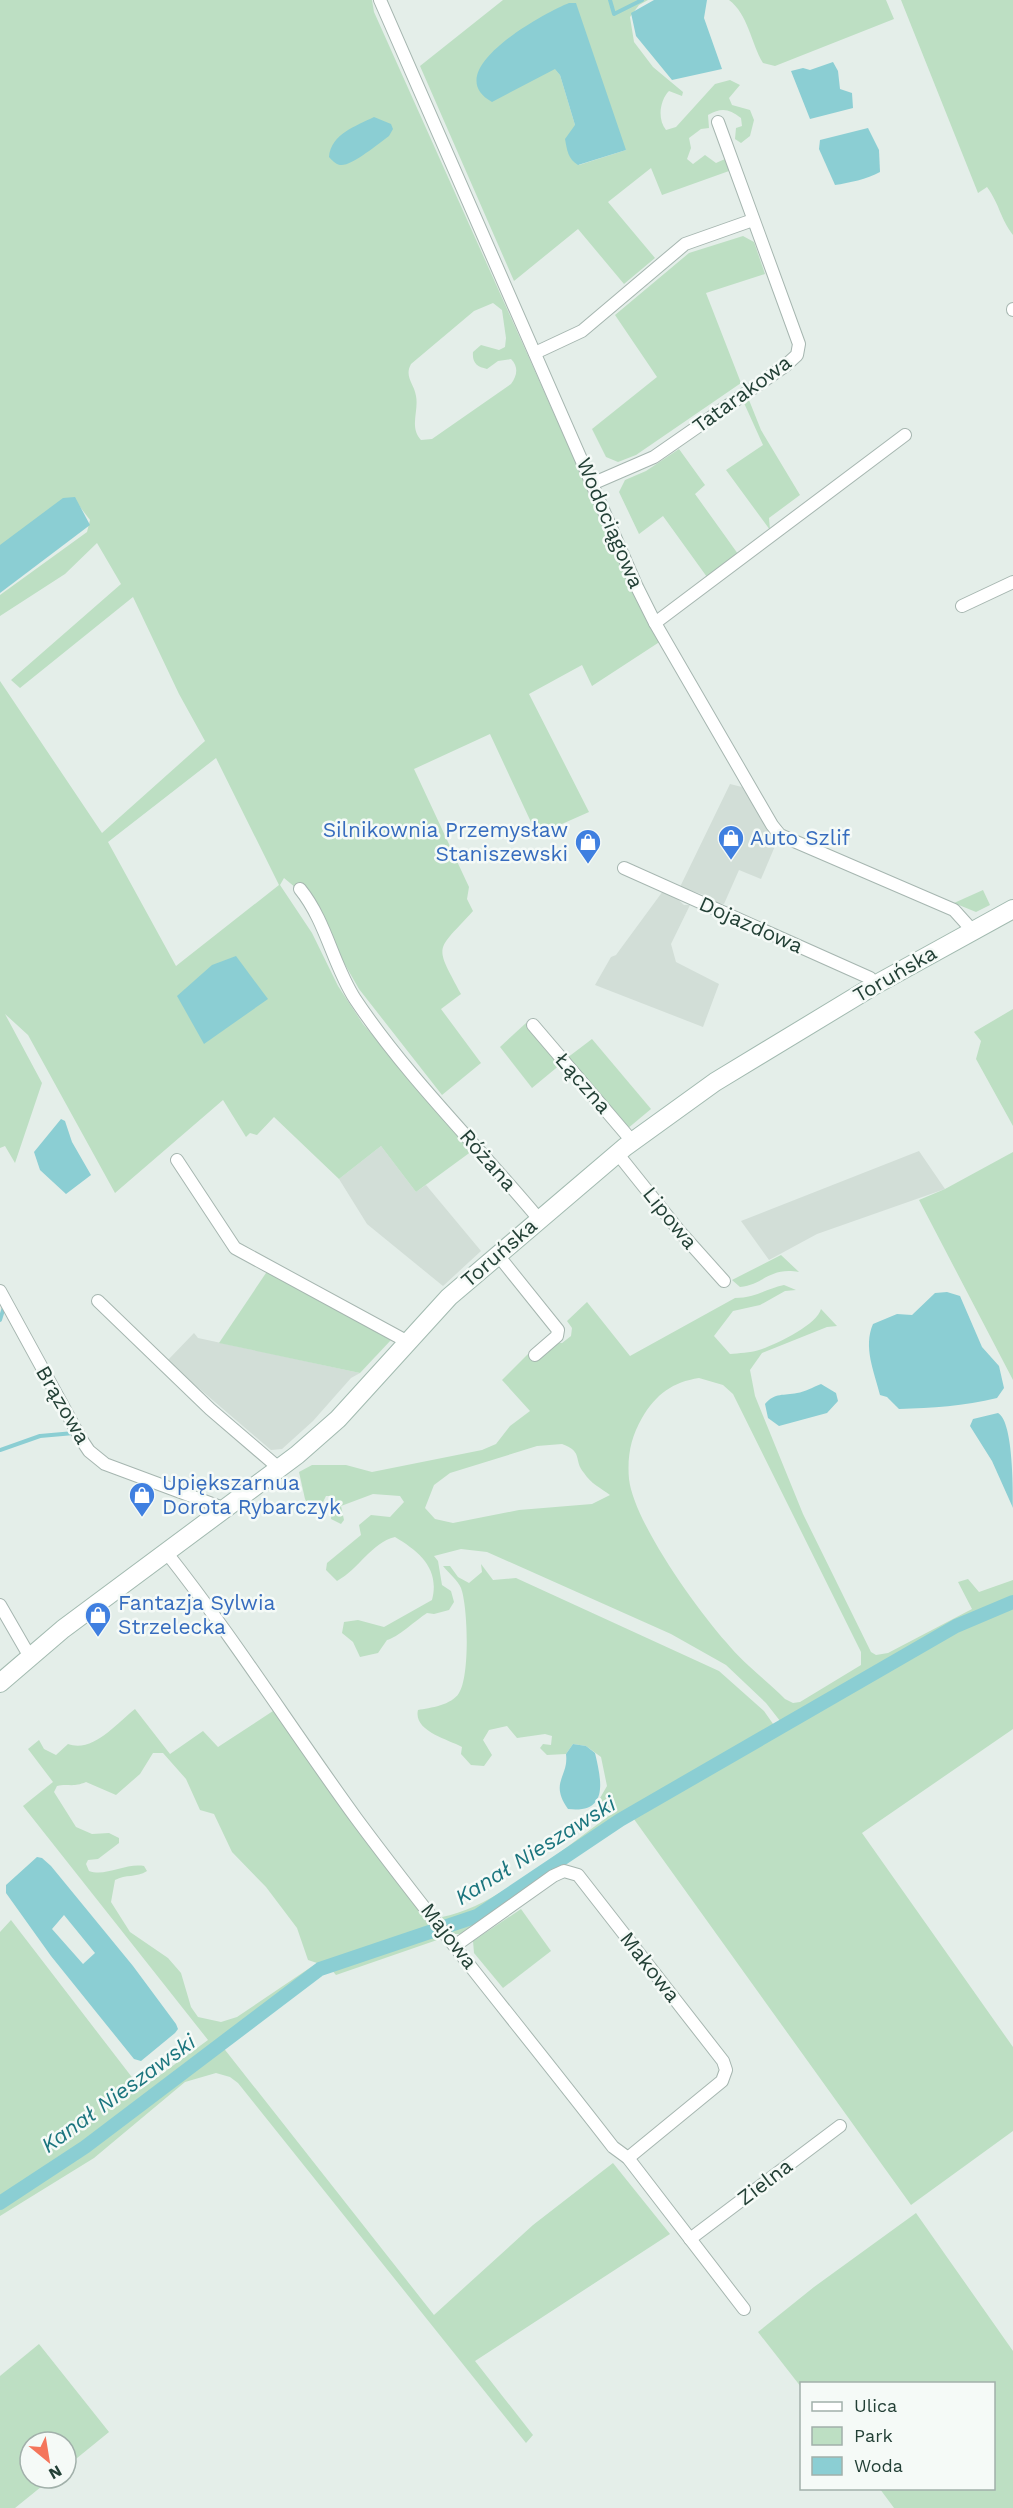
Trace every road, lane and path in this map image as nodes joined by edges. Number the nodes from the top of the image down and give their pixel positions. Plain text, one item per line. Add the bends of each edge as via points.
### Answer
1 (380, 0) edge
2 (718, 122) dead end
3 (753, 220) junction
4 (535, 353) junction
5 (905, 435) dead end
6 (594, 483) junction
7 (1013, 582) edge
8 (962, 606) dead end
9 (655, 623) junction
10 (624, 868) dead end
11 (300, 889) dead end
12 (1013, 909) edge
13 (972, 930) junction
14 (875, 985) junction
15 (533, 1025) dead end
16 (632, 1141) junction
17 (617, 1153) junction
18 (177, 1160) dead end
19 (538, 1218) junction
20 (497, 1254) junction
21 (724, 1281) dead end
22 (0, 1291) edge
23 (98, 1300) dead end
24 (408, 1342) junction
25 (535, 1355) dead end
26 (280, 1468) junction
27 (226, 1509) junction
28 (166, 1552) junction
29 (0, 1605) edge
30 (30, 1657) junction
31 (0, 1683) edge
32 (456, 1945) junction
33 (840, 2126) dead end
34 (628, 2158) junction
35 (690, 2239) junction
36 (744, 2309) dead end

1 - 4 street, Wodociągowa
2 - 3 street, Tatarakowa
3 - 4 street via 685,244 582,331
3 - 6 street, Tatarakowa via 799,344 797,355 654,457
4 - 6 street, Wodociągowa
5 - 9 street
6 - 9 street, Wodociągowa
7 - 8 street
9 - 13 street, Wodociągowa via 780,835 954,910
10 - 14 street, Dojazdowa via 870,978
11 - 19 street, Różana via 311,903 355,998 438,1103
12 - 13 main road, Toruńska
13 - 14 main road, Toruńska
14 - 16 main road, Toruńska via 715,1082
15 - 16 street, Łączna
16 - 17 main road, Toruńska
17 - 19 main road, Toruńska
17 - 21 street, Lipowa
18 - 24 street via 236,1248
19 - 20 main road, Toruńska
20 - 24 main road, Toruńska via 449,1297
20 - 25 street via 558,1330 557,1336
22 - 27 street, Brązowa via 89,1451 105,1464
23 - 26 street via 210,1409
24 - 26 main road, Toruńska via 338,1419
26 - 27 main road, Toruńska
27 - 28 main road, Toruńska
28 - 30 main road, Toruńska
28 - 32 street, Majowa via 222,1623 355,1816
29 - 30 street
30 - 31 main road, Toruńska
32 - 34 street, Majowa via 613,2147
32 - 34 street, Makowa via 553,1876 564,1871 578,1875 723,2061 726,2070 722,2081
33 - 35 street, Zielna
34 - 35 street, Majowa
35 - 36 street, Majowa

